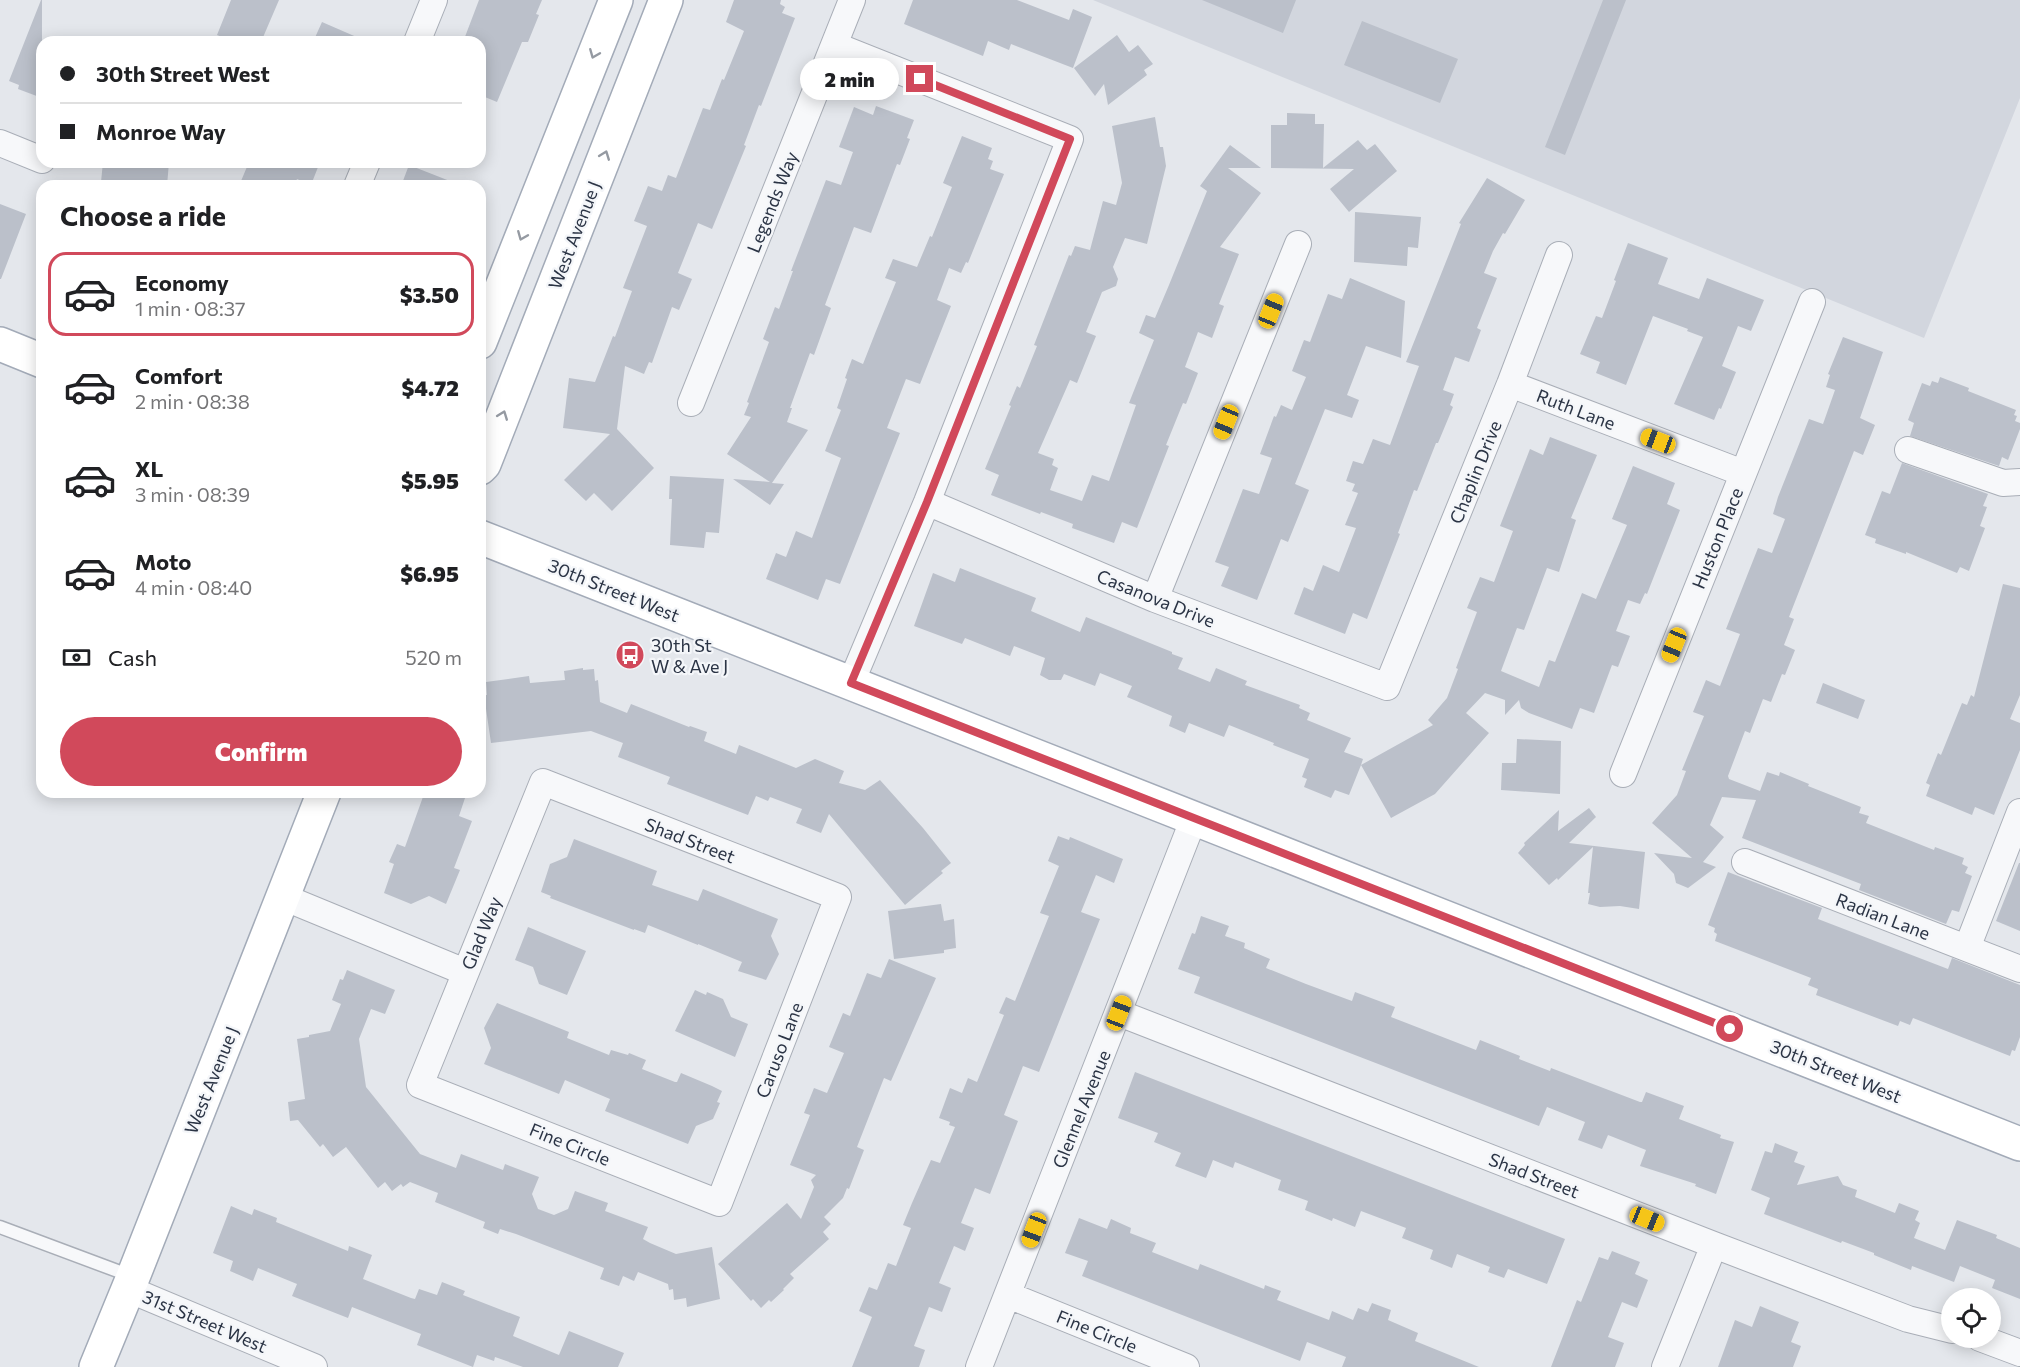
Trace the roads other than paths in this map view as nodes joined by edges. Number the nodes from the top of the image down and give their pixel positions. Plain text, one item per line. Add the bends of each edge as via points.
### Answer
1 (616, 0) edge
2 (666, 0) edge
3 (852, 0) edge
4 (426, 2) edge
5 (418, 36) edge
6 (834, 45) junction
7 (0, 143) edge
8 (36, 158) edge
9 (1298, 244) dead end
10 (1559, 255) dead end
11 (1812, 302) dead end
12 (486, 327) edge
13 (0, 344) edge
14 (36, 359) edge
15 (1510, 384) junction
16 (691, 403) dead end
17 (1908, 450) dead end
18 (486, 459) edge
19 (1743, 473) junction
20 (2020, 482) edge
21 (927, 502) junction
22 (486, 539) edge
23 (1155, 599) junction
24 (851, 683) junction
25 (1387, 687) joint
26 (1623, 774) dead end
27 (543, 782) joint
28 (322, 798) edge
29 (2020, 812) edge
30 (1194, 818) junction
31 (1745, 862) dead end
32 (283, 897) junction
33 (838, 897) joint
34 (1967, 948) junction
35 (2020, 969) edge
36 (465, 972) junction
37 (1119, 1013) junction
38 (420, 1085) joint
39 (2020, 1144) edge
40 (719, 1203) joint
41 (0, 1227) edge
42 (1713, 1245) junction
43 (131, 1283) junction
44 (1008, 1295) junction
45 (1941, 1327) edge
46 (2001, 1346) edge
47 (2020, 1353) edge
48 (96, 1367) edge
49 (314, 1367) edge
50 (979, 1367) edge
51 (1186, 1367) edge
52 (1665, 1367) edge

1 -> 12 main road
18 -> 2 main road, West Avenue J
3 - 6 street, Legends Way
4 - 5 street
6 - 16 street, Legends Way
6 - 21 street via 1070,139
7 - 8 street
9 - 23 street
10 - 15 street, Chaplin Drive
11 - 19 street, Huston Place
13 - 14 main road
15 - 19 street, Ruth Lane
15 - 25 street, Chaplin Drive
17 - 20 street via 2003,483
19 - 26 street, Huston Place
21 - 23 street, Casanova Drive
21 - 24 street
22 - 24 main road, 30th Street West
23 - 25 street, Casanova Drive
24 - 30 main road, 30th Street West
27 - 33 street, Shad Street
27 - 36 street, Glad Way
28 - 32 main road, West Avenue J
29 - 34 street
30 - 37 street, Glennel Avenue
30 - 39 main road, 30th Street West
31 - 34 street, Radian Lane
32 - 36 street
32 - 43 main road, West Avenue J
33 - 40 street, Caruso Lane
34 - 35 street, Radian Lane
36 - 38 street, Glad Way
37 - 42 street, Shad Street
37 - 44 street, Glennel Avenue
38 - 40 street, Fine Circle
41 - 43 lane
42 - 45 street, Shad Street via 1908,1319
42 - 52 street
43 - 48 main road, West Avenue J
43 - 49 street, 31st Street West
44 - 50 street, Glennel Avenue
44 - 51 street, Fine Circle
46 - 47 street

